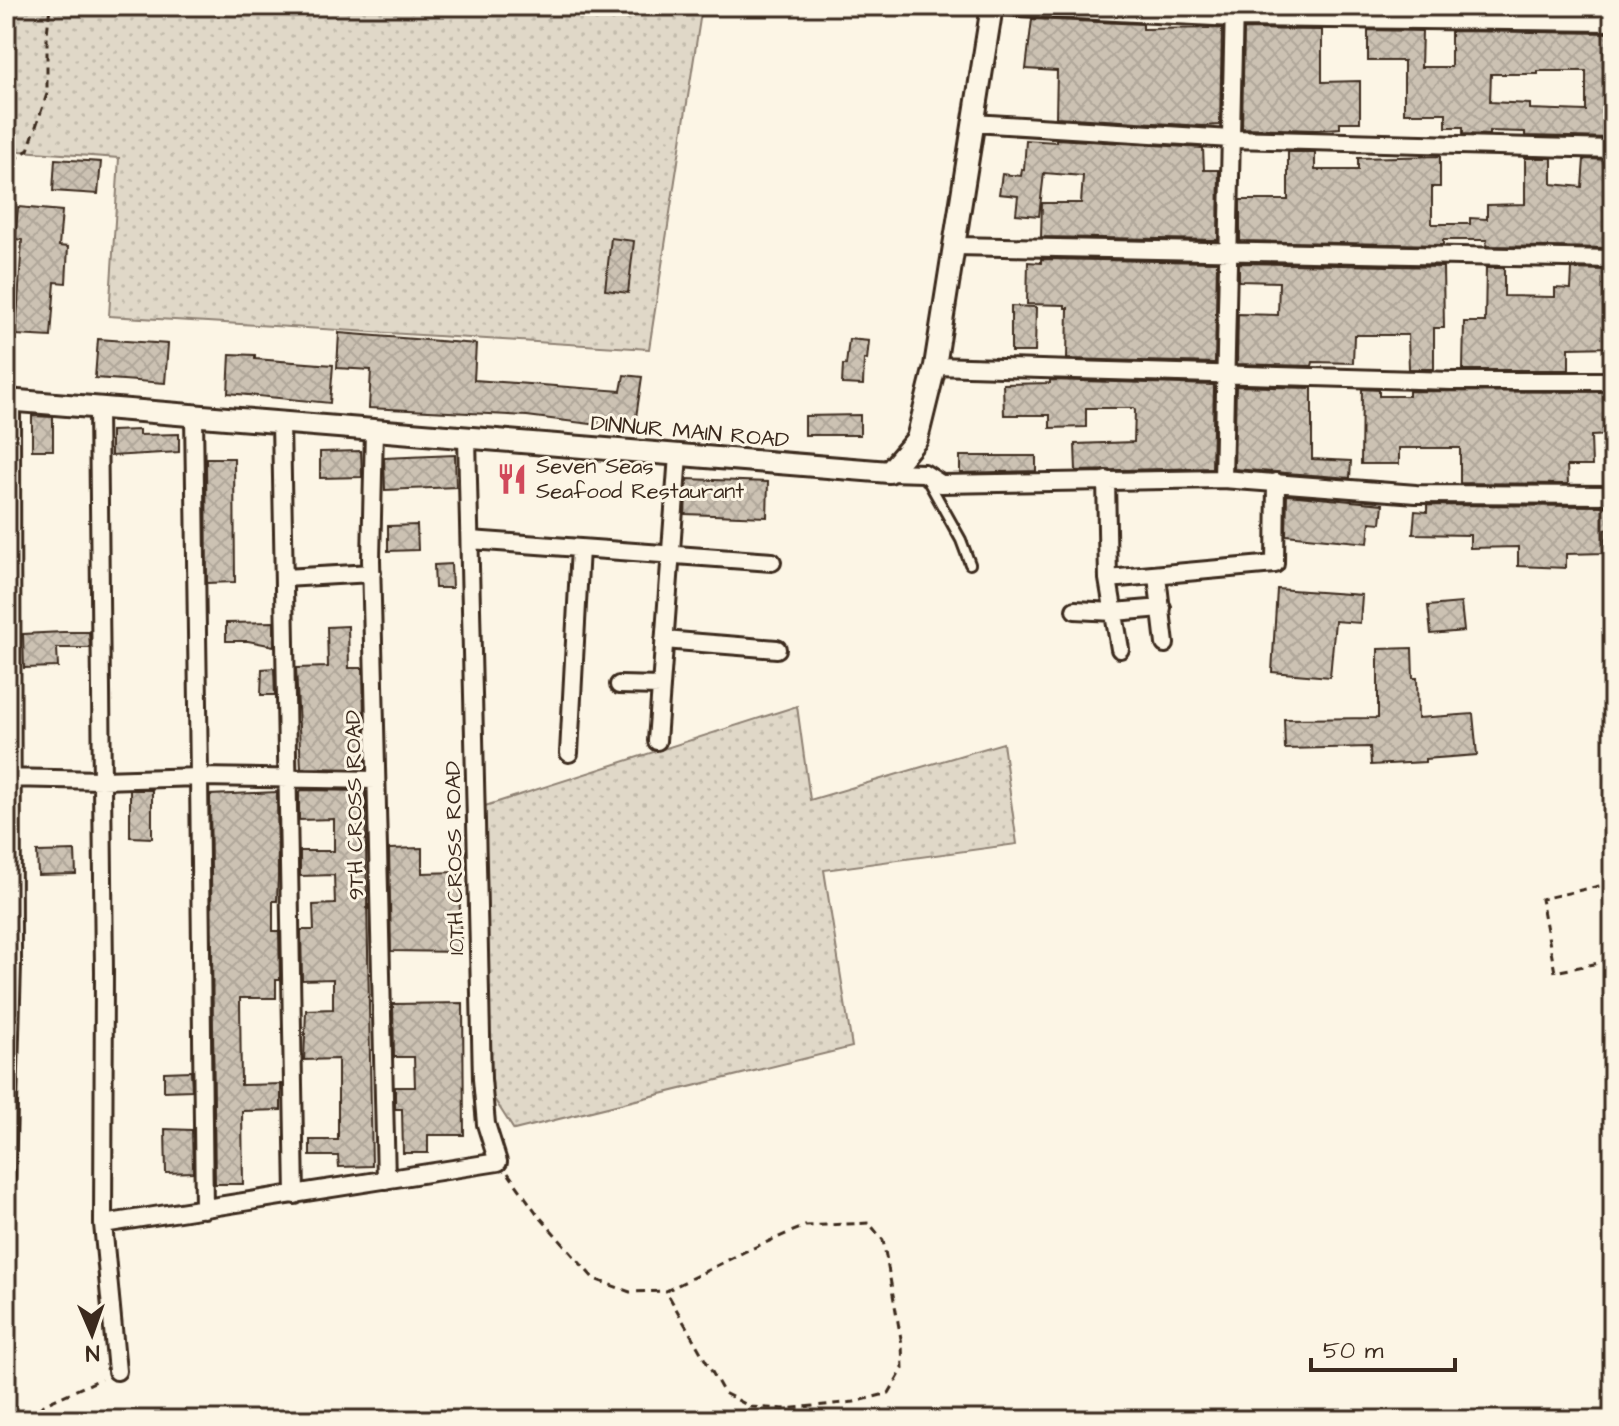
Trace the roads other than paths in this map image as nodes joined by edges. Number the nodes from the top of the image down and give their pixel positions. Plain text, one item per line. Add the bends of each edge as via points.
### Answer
1 (994, 6) edge
2 (1234, 12) edge
3 (1613, 22) edge
4 (973, 123) junction
5 (1231, 139) junction
6 (1613, 149) edge
7 (956, 246) junction
8 (1229, 251) junction
9 (1613, 259) edge
10 (935, 366) junction
11 (1226, 375) junction
12 (1613, 381) edge
13 (8, 400) edge
14 (98, 408) junction
15 (194, 415) junction
16 (281, 422) junction
17 (374, 430) junction
18 (467, 438) junction
19 (678, 455) junction
20 (889, 472) junction
21 (924, 473) junction
22 (1223, 479) junction
23 (1106, 480) junction
24 (1276, 482) junction
25 (1613, 495) edge
26 (470, 540) junction
27 (580, 548) junction
28 (670, 554) junction
29 (772, 562) dead end
30 (970, 564) dead end
31 (372, 573) junction
32 (1157, 576) junction
33 (284, 578) junction
34 (1108, 579) junction
35 (1162, 608) junction
36 (1075, 610) dead end
37 (1114, 612) junction
38 (664, 640) junction
39 (1165, 644) dead end
40 (777, 649) dead end
41 (1120, 649) dead end
42 (619, 685) dead end
43 (661, 686) junction
44 (657, 741) dead end
45 (569, 753) dead end
46 (199, 777) junction
47 (9, 778) edge
48 (288, 778) junction
49 (102, 780) junction
50 (376, 780) junction
51 (9, 876) edge
52 (9, 964) edge
53 (8, 1057) edge
54 (6, 1144) edge
55 (6, 1177) edge
56 (386, 1180) junction
57 (295, 1195) junction
58 (204, 1209) junction
59 (103, 1224) junction
60 (117, 1371) road end

1 - 2 street
1 - 4 street
2 - 3 street
2 - 5 street
4 - 5 street
4 - 7 street
5 - 6 street
5 - 8 street
7 - 8 street
7 - 10 street
8 - 9 street
8 - 11 street
10 - 11 street
10 - 20 street via 917,439
11 - 12 street
11 - 22 street
13 - 14 street, DINNUR MAIN ROAD
13 - 47 street
14 - 15 street, DINNUR MAIN ROAD
14 - 49 street
15 - 16 street, DINNUR MAIN ROAD
15 - 46 street
16 - 17 street, DINNUR MAIN ROAD
16 - 33 street
17 - 18 street, DINNUR MAIN ROAD
17 - 31 street, 9TH CROSS ROAD
18 - 19 street, DINNUR MAIN ROAD
18 - 26 street, 10TH CROSS ROAD
19 - 20 street, DINNUR MAIN ROAD
19 - 28 street
20 - 21 street
21 - 23 street via 941,484
21 - 30 lane
22 - 23 street
22 - 24 street
23 - 34 street
24 - 25 street via 1416,494
24 - 32 street via 1275,564
26 - 27 street
26 - 56 street, 10TH CROSS ROAD via 482,1079 486,1124 498,1162
27 - 28 street
27 - 45 street
28 - 29 street
28 - 38 street
31 - 33 street
31 - 50 street, 9TH CROSS ROAD
32 - 34 street
32 - 35 street
33 - 48 street
34 - 37 street
35 - 37 street
35 - 39 street
36 - 37 street
37 - 41 street
38 - 40 street
38 - 43 street
42 - 43 street
43 - 44 street
46 - 48 street
46 - 49 street
46 - 58 street
47 - 49 street
47 - 51 street
48 - 50 street
48 - 57 street
49 - 59 street
50 - 56 street, 9TH CROSS ROAD
51 - 52 street
52 - 53 street
53 - 54 street
54 - 55 street
56 - 57 street
57 - 58 street
58 - 59 street
59 - 60 street

